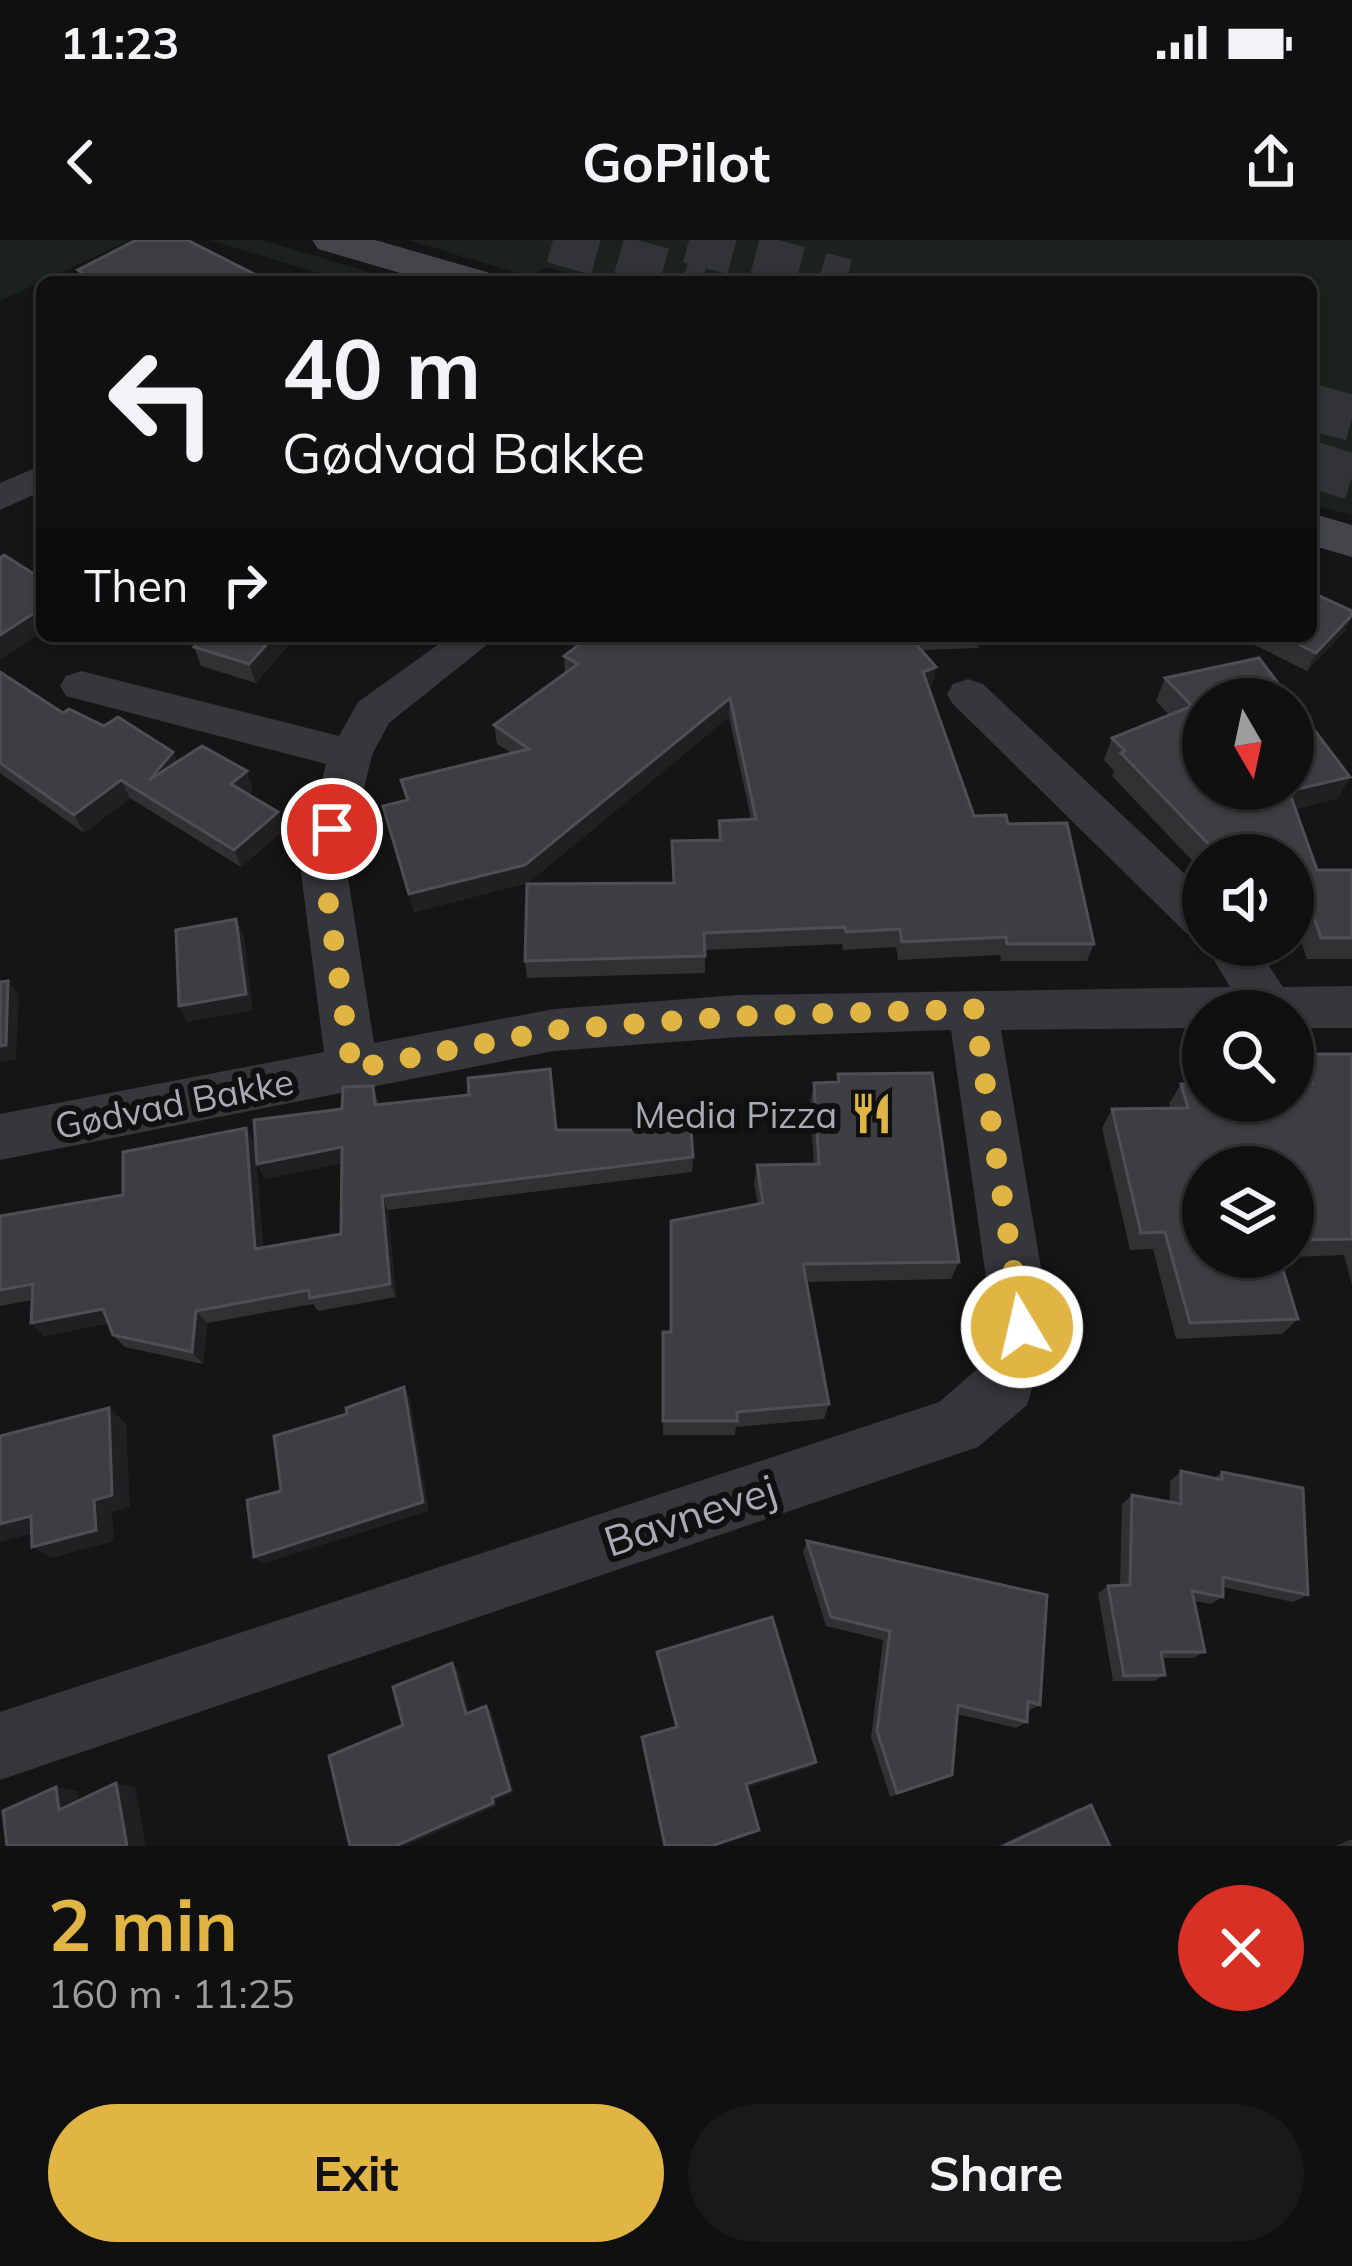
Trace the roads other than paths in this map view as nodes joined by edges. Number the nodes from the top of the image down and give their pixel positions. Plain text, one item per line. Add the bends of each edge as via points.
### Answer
1 (332, 240) edge
2 (455, 276) edge
3 (36, 479) edge
4 (0, 498) edge
5 (1317, 531) edge
6 (1352, 541) edge
7 (470, 642) edge
8 (81, 686) dead end
9 (968, 694) dead end
10 (350, 755) junction
11 (1182, 900) edge
12 (1314, 1007) edge
13 (1352, 1007) edge
14 (1182, 1008) edge
15 (974, 1009) junction
16 (352, 1069) junction
17 (0, 1137) edge
18 (0, 1746) edge

1 - 2 main road
3 - 4 street
5 - 6 main road
7 - 10 street via 373,712
8 - 10 street
9 - 11 street
10 - 16 street via 323,865
12 - 13 street, Gødvad Bakke
14 - 15 street, Gødvad Bakke
15 - 16 street, Gødvad Bakke via 554,1030
15 - 18 street, Bavnevej via 1022,1327 1006,1384 957,1426
16 - 17 street, Gødvad Bakke

